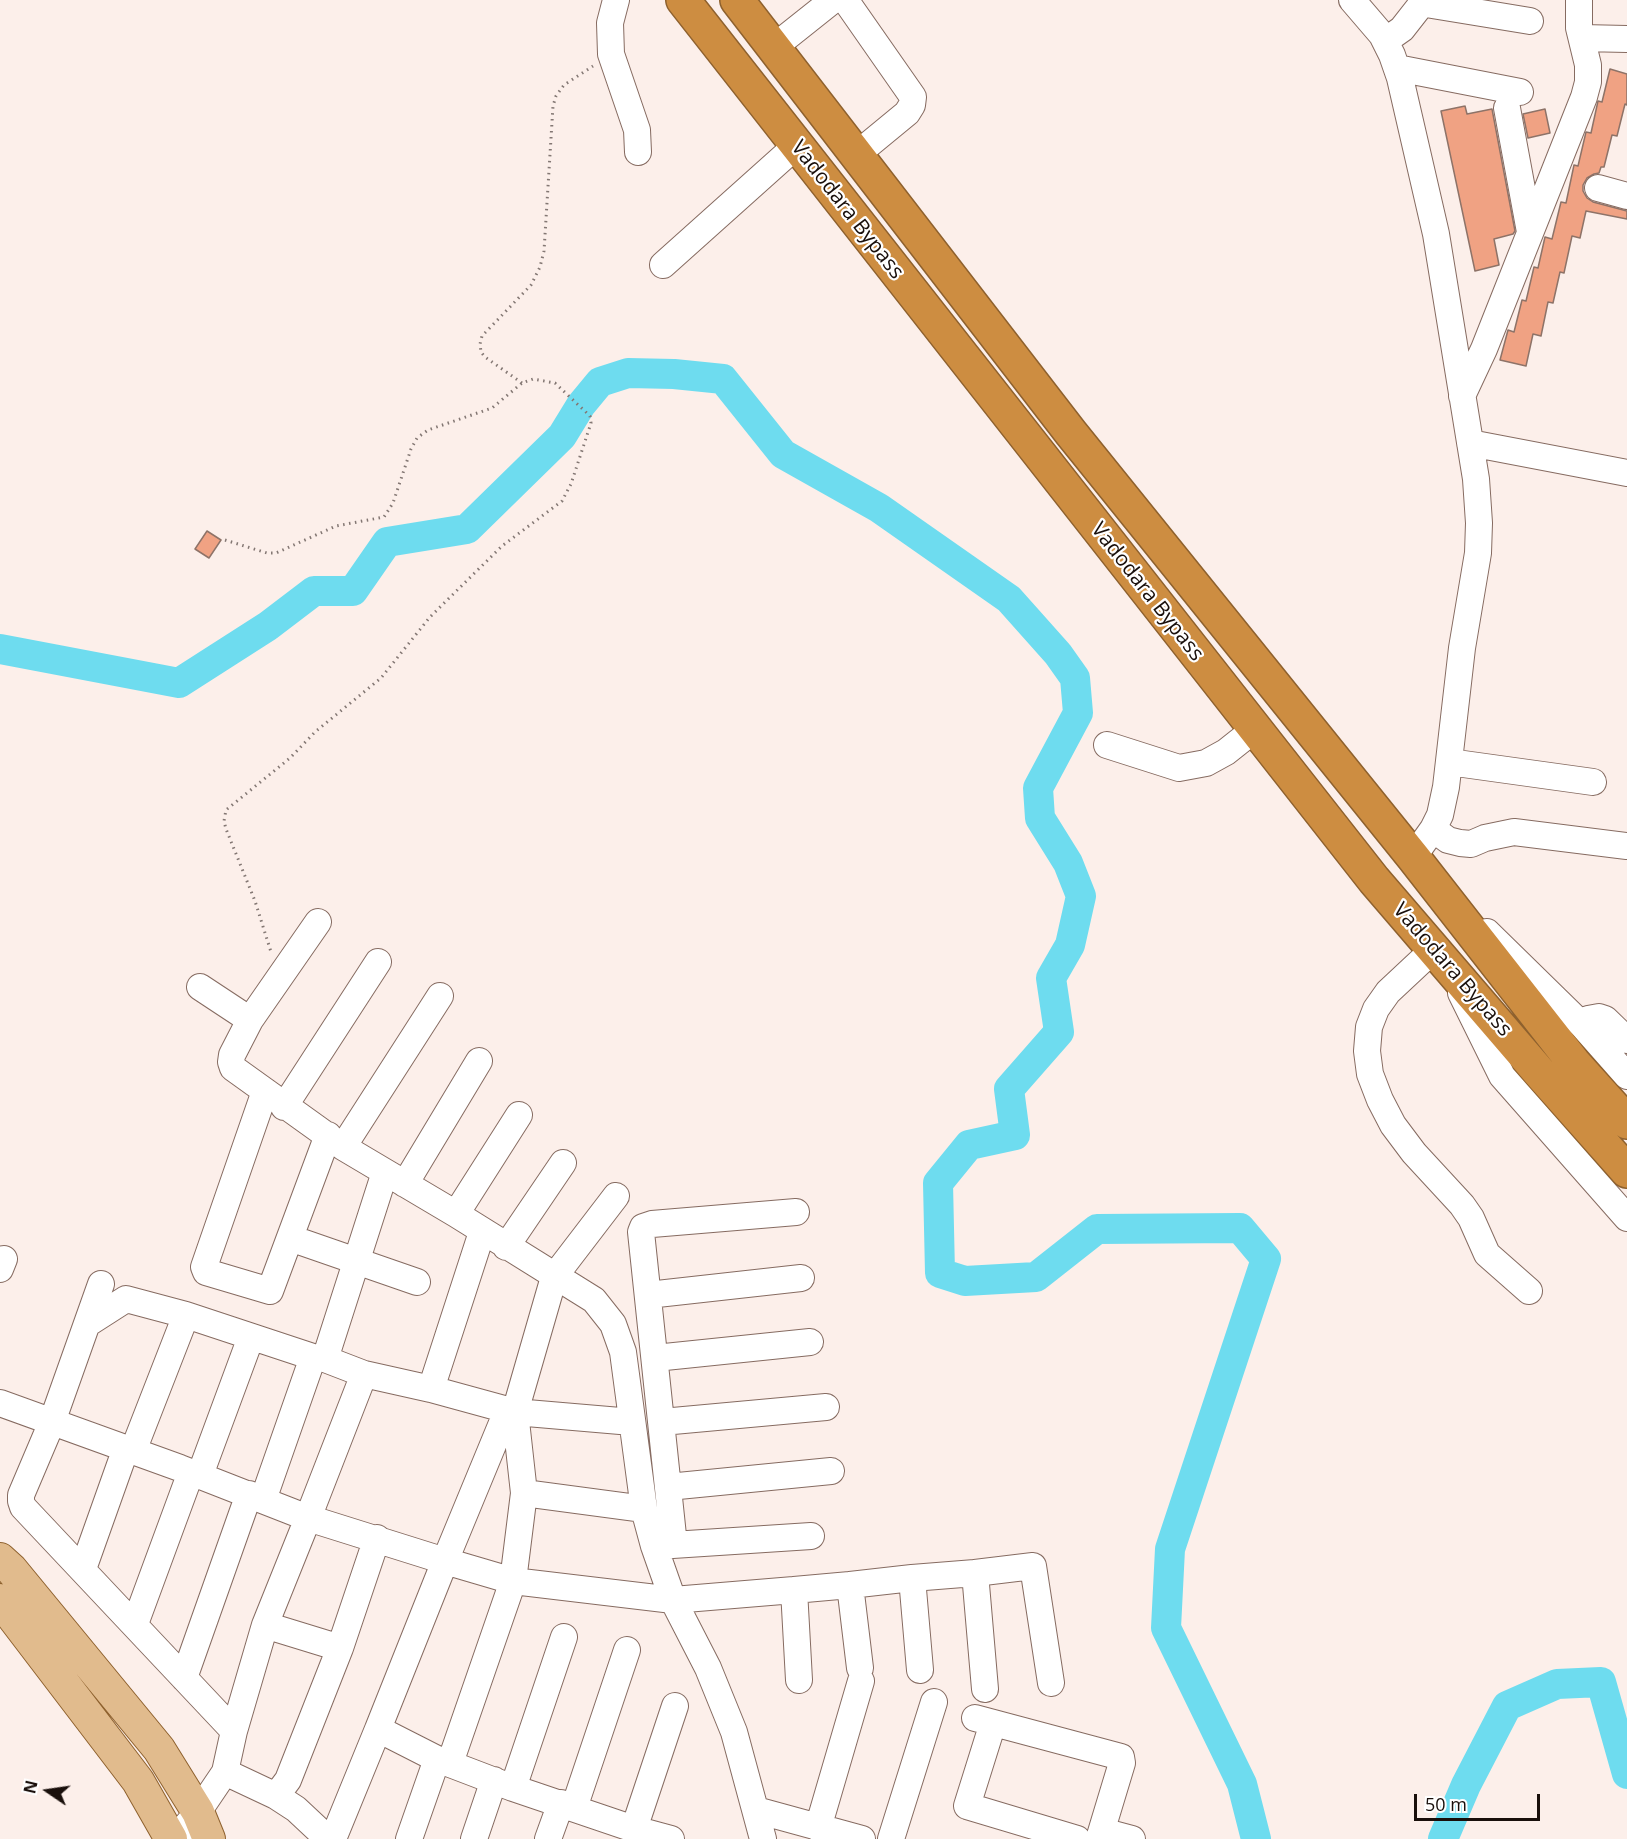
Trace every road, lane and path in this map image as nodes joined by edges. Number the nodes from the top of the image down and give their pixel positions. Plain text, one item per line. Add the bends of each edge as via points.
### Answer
1 (616, 0) edge
2 (683, 0) edge
3 (737, 0) edge
4 (833, 0) edge
5 (843, 0) edge
6 (1352, 0) edge
7 (1579, 0) edge
8 (1530, 21) dead end
9 (1582, 38) junction
10 (1627, 39) edge
11 (1385, 41) junction
12 (774, 47) junction
13 (611, 54) junction
14 (1397, 68) junction
15 (796, 145) junction
16 (638, 153) dead end
17 (856, 154) junction
18 (1598, 188) dead end
19 (1627, 196) edge
20 (1530, 232) junction
21 (663, 265) dead end
22 (522, 383) junction
23 (1462, 396) junction
24 (1470, 443) junction
25 (1627, 473) edge
26 (225, 540) dead end
27 (1255, 729) junction
28 (1107, 745) dead end
29 (1449, 762) junction
30 (1593, 782) dead end
31 (1433, 829) junction
32 (1627, 846) edge
33 (1417, 863) junction
34 (318, 922) dead end
35 (1441, 958) junction
36 (378, 962) dead end
37 (279, 978) junction
38 (200, 987) dead end
39 (440, 996) dead end
40 (250, 1020) junction
41 (1582, 1025) junction
42 (1627, 1040) edge
43 (478, 1061) dead end
44 (1627, 1076) edge
45 (275, 1099) junction
46 (519, 1115) dead end
47 (1627, 1122) edge
48 (335, 1141) junction
49 (562, 1163) dead end
50 (1627, 1171) edge
51 (395, 1178) junction
52 (616, 1196) dead end
53 (796, 1212) dead end
54 (456, 1214) junction
55 (1627, 1218) edge
56 (482, 1232) junction
57 (290, 1238) junction
58 (506, 1247) junction
59 (355, 1261) junction
60 (554, 1277) junction
61 (801, 1278) dead end
62 (417, 1282) dead end
63 (101, 1284) dead end
64 (1529, 1291) dead end
65 (648, 1295) junction
66 (186, 1315) junction
67 (87, 1324) junction
68 (251, 1337) junction
69 (810, 1342) dead end
70 (319, 1358) junction
71 (655, 1358) junction
72 (364, 1374) junction
73 (431, 1389) junction
74 (0, 1403) edge
75 (826, 1407) dead end
76 (511, 1412) junction
77 (52, 1422) junction
78 (632, 1422) junction
79 (662, 1422) junction
80 (130, 1450) junction
81 (831, 1471) dead end
82 (196, 1474) junction
83 (668, 1487) junction
84 (524, 1493) junction
85 (256, 1497) junction
86 (644, 1509) junction
87 (308, 1518) junction
88 (811, 1536) dead end
89 (377, 1538) junction
90 (664, 1545) junction
91 (0, 1559) edge
92 (445, 1561) junction
93 (83, 1569) junction
94 (975, 1573) junction
95 (912, 1578) junction
96 (513, 1581) junction
97 (850, 1585) junction
98 (794, 1590) junction
99 (0, 1600) edge
100 (673, 1600) junction
101 (135, 1624) junction
102 (265, 1624) junction
103 (564, 1636) dead end
104 (340, 1648) junction
105 (627, 1650) dead end
106 (860, 1668) dead end
107 (920, 1670) dead end
108 (184, 1678) junction
109 (800, 1680) dead end
110 (1051, 1683) dead end
111 (985, 1689) dead end
112 (934, 1702) dead end
113 (675, 1706) dead end
114 (872, 1710) dead end
115 (378, 1729) junction
116 (234, 1731) junction
117 (443, 1761) junction
118 (225, 1772) junction
119 (503, 1784) junction
120 (276, 1796) junction
121 (568, 1805) junction
122 (756, 1810) junction
123 (203, 1826) edge
124 (818, 1828) junction
125 (620, 1830) edge
126 (1101, 1835) edge
127 (173, 1839) edge
128 (331, 1839) edge
129 (409, 1839) edge
130 (474, 1839) edge
131 (548, 1839) edge
132 (671, 1839) edge
133 (764, 1839) edge
134 (862, 1839) edge
135 (891, 1839) edge
136 (1077, 1839) edge
137 (1132, 1839) edge

1 - 13 street via 610,23
2 - 15 highway, Vadodara Bypass
3 - 12 highway, Vadodara Bypass
4 - 12 street
5 - 17 street via 914,97 907,112
6 - 11 street
7 - 9 street
8 - 11 street via 1426,4
9 - 10 street
9 - 20 street via 1588,82
11 - 14 street
12 - 17 highway, Vadodara Bypass
13 - 16 street via 636,130
13 - 22 path via 564,85 556,96 540,267 531,285 482,336 481,352 485,357
14 - 20 street via 1514,100
14 - 23 street via 1436,234
15 - 21 street
15 - 27 highway, Vadodara Bypass
17 - 33 highway, Vadodara Bypass via 1071,433
18 - 19 street
20 - 23 street
22 - 26 path via 492,408 428,430 417,438 384,517 336,526 276,553
22 - 37 path via 532,379 555,383 590,416 571,484 562,501 502,546 419,629 381,678 226,810 226,829
23 - 24 street
24 - 25 street
24 - 29 street via 1477,490 1478,553
27 - 28 street via 1206,763 1179,768
27 - 35 highway, Vadodara Bypass
29 - 30 street
29 - 31 street via 1442,805
31 - 32 street via 1448,840 1471,844 1514,832
31 - 33 street
33 - 41 street
33 - 47 highway, Vadodara Bypass via 1574,1063
34 - 37 street
35 - 50 highway, Vadodara Bypass
35 - 55 street via 1502,1076
35 - 64 street via 1388,992 1376,1010 1369,1027 1370,1074 1393,1125 1414,1154 1462,1205 1487,1254
36 - 45 street
37 - 40 street
38 - 40 street
39 - 48 street
40 - 45 street via 231,1062 233,1068
41 - 42 street via 1599,1017
41 - 44 street
43 - 51 street
45 - 48 street
45 - 57 street via 204,1270 268,1292
46 - 54 street
48 - 51 street
48 - 57 street
49 - 58 street
51 - 54 street
51 - 59 street
52 - 60 street
53 - 65 street via 644,1227 641,1232
54 - 56 street
56 - 58 street
56 - 73 street
57 - 59 street
58 - 60 street
59 - 62 street
59 - 70 street
60 - 76 street
60 - 78 street via 594,1300 613,1324 623,1352
61 - 65 street
63 - 67 street
65 - 71 street
66 - 67 street via 126,1299
66 - 68 street
66 - 80 street
67 - 77 street
68 - 70 street
68 - 82 street
69 - 71 street
70 - 72 street
70 - 85 street
71 - 79 street
72 - 73 street
72 - 87 street
73 - 76 street
74 - 77 street
75 - 79 street
76 - 78 street
76 - 84 street
76 - 92 street
77 - 80 street
77 - 93 street via 21,1501
78 - 86 street
79 - 83 street
80 - 82 street
80 - 93 street
81 - 83 street
82 - 85 street
82 - 101 street
83 - 90 street
84 - 86 street
84 - 96 street
85 - 87 street
85 - 108 street
86 - 90 street
87 - 89 street
87 - 102 street
88 - 90 street
89 - 92 street
89 - 104 street
90 - 100 street
91 - 123 main road via 159,1749
92 - 96 street
92 - 115 street
93 - 101 street
94 - 95 street
94 - 110 street via 1033,1566
94 - 111 street
95 - 97 street
95 - 107 street
96 - 100 street
96 - 117 street
97 - 98 street
97 - 106 street
98 - 100 street
98 - 109 street
99 - 127 main road via 138,1781
100 - 122 street via 708,1668 734,1732
101 - 108 street
102 - 104 street
102 - 116 street
103 - 119 street
104 - 120 street via 288,1780
105 - 121 street
108 - 116 street
112 - 135 street
113 - 125 street
114 - 124 street via 861,1681
115 - 117 street
115 - 128 street
116 - 118 street
117 - 119 street
117 - 129 street
118 - 120 street
118 - 123 street
119 - 121 street
119 - 130 street
120 - 128 street
121 - 125 street
121 - 131 street
122 - 124 street
122 - 133 street
123 - 127 street
124 - 134 street
125 - 132 street
126 - 136 street via 1121,1757 984,1720 967,1806
126 - 137 street

